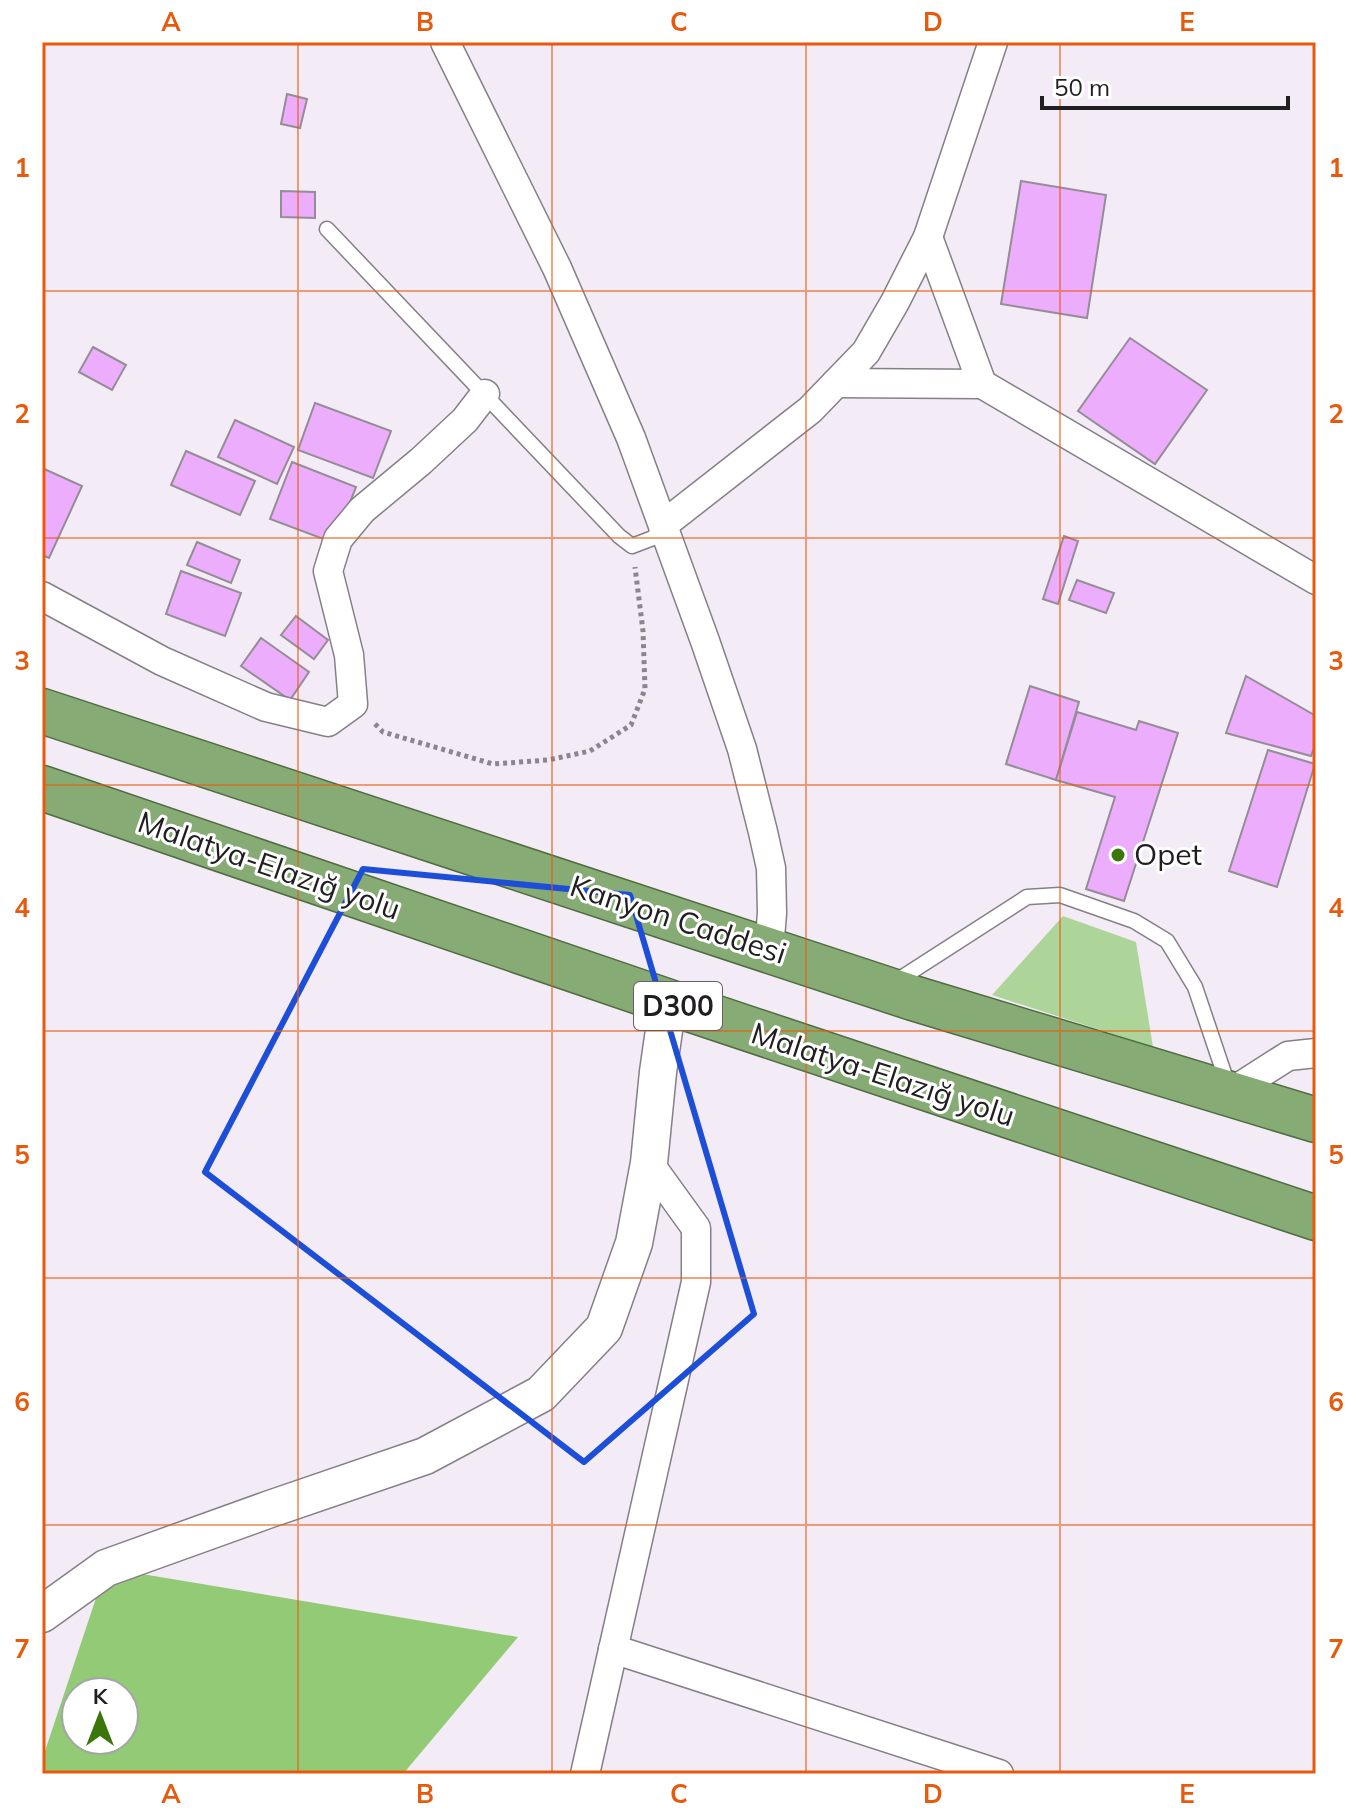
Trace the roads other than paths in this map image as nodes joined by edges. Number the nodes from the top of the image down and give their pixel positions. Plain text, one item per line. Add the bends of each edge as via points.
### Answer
1 (445, 42) edge
2 (993, 42) edge
3 (327, 229) dead end
4 (928, 237) junction
5 (836, 383) junction
6 (982, 384) junction
7 (485, 394) junction
8 (663, 525) junction
9 (1316, 580) edge
10 (42, 596) edge
11 (42, 711) edge
12 (42, 788) edge
13 (769, 950) junction
14 (885, 988) junction
15 (668, 1003) junction
16 (1316, 1053) edge
17 (1230, 1093) junction
18 (1316, 1120) edge
19 (649, 1163) junction
20 (1316, 1218) edge
21 (42, 1614) edge
22 (613, 1649) junction
23 (585, 1774) edge
24 (999, 1774) edge

1 - 8 street via 557,268
2 - 4 street
3 - 7 lane
4 - 5 street via 866,352
4 - 6 street
5 - 6 street
5 - 8 street via 810,410
6 - 9 street
7 - 8 lane via 632,546 653,538
7 - 10 street via 465,420 362,510 338,539 328,571 349,655 353,704 328,722 266,707 162,661
8 - 13 street via 742,749 760,818 771,868
11 - 13 highway, Kanyon Caddesi
12 - 15 highway, Malatya-Elazığ yolu / D300
13 - 14 highway, Kanyon Caddesi
14 - 17 highway, Kanyon Caddesi
14 - 17 lane via 1027,897 1060,895 1134,921 1167,941 1195,987
15 - 19 street
15 - 20 highway, Malatya-Elazığ yolu / D300
16 - 17 street via 1288,1056
17 - 18 highway, Kanyon Caddesi
19 - 21 street via 634,1243 604,1328 541,1394 425,1456 106,1568
19 - 22 street via 696,1228 696,1282
22 - 23 street
22 - 24 street

